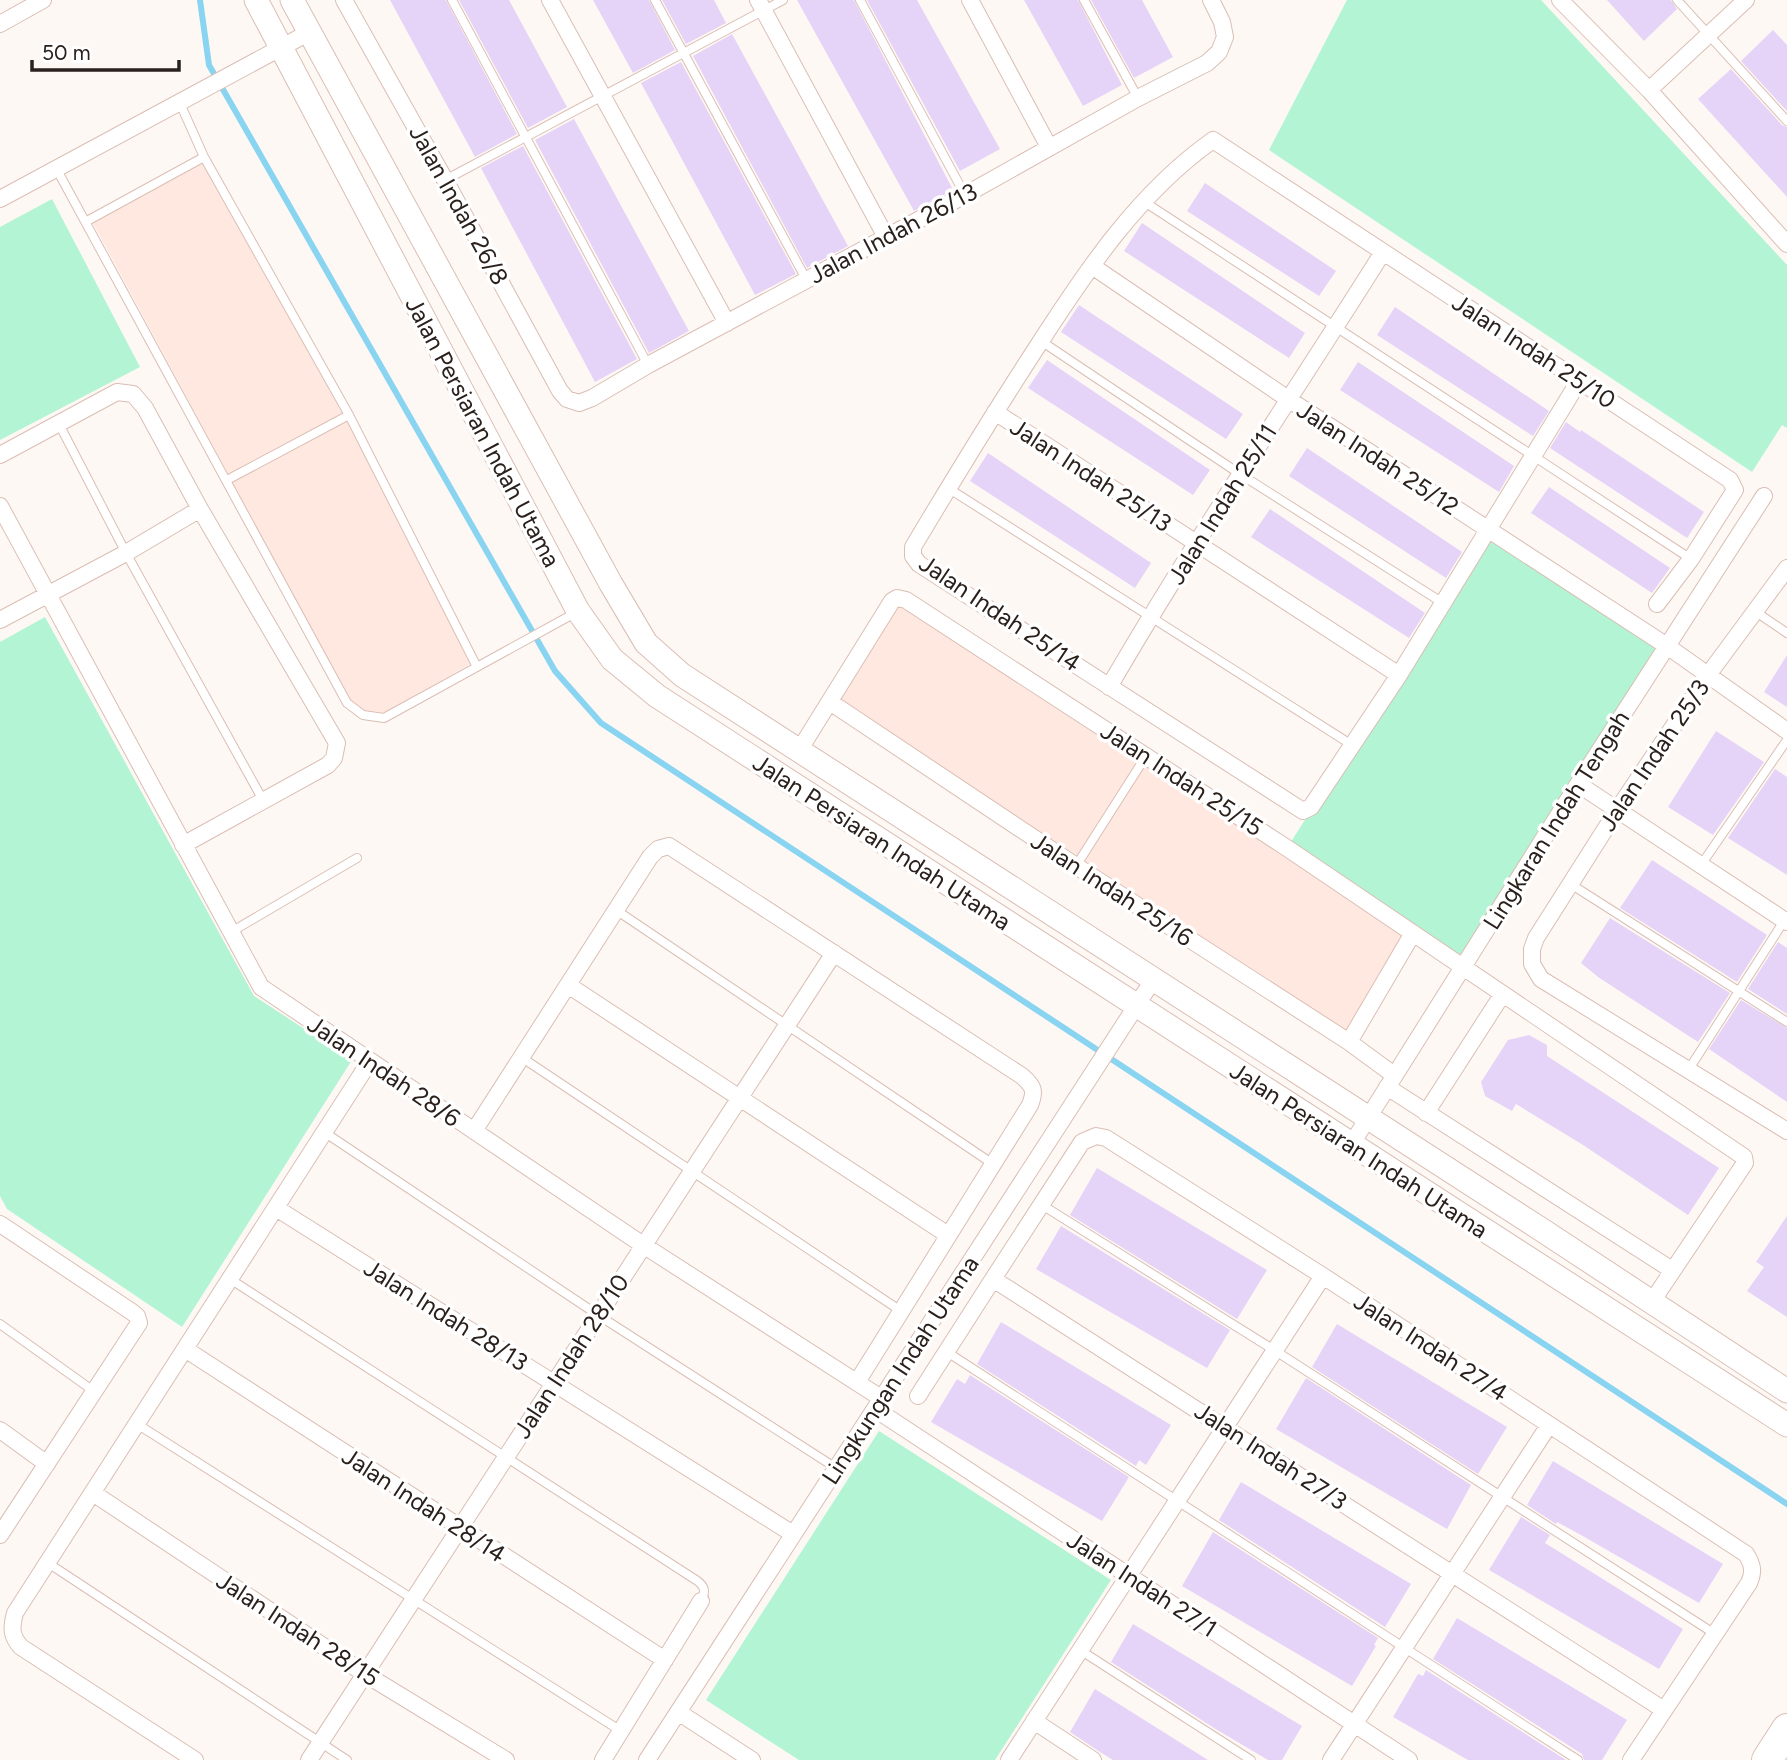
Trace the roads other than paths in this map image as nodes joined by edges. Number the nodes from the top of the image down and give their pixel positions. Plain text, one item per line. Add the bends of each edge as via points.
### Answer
1 (256, 0) edge
2 (292, 0) edge
3 (344, 0) edge
4 (452, 0) edge
5 (550, 0) edge
6 (655, 0) edge
7 (783, 0) edge
8 (860, 0) edge
9 (970, 0) edge
10 (1084, 0) edge
11 (1211, 0) edge
12 (1560, 0) edge
13 (1677, 0) edge
14 (1746, 0) edge
15 (40, 1) edge
16 (761, 5) edge
17 (0, 24) edge
18 (310, 32) junction
19 (1709, 35) junction
20 (281, 47) junction
21 (684, 53) junction
22 (1649, 90) junction
23 (601, 96) junction
24 (1138, 98) junction
25 (180, 102) junction
26 (1787, 121) edge
27 (526, 137) junction
28 (1213, 140) joint
29 (1049, 147) junction
30 (204, 157) junction
31 (56, 168) junction
32 (445, 180) junction
33 (965, 195) junction
34 (0, 198) edge
35 (1143, 201) junction
36 (87, 221) junction
37 (886, 237) junction
38 (1787, 244) edge
39 (1384, 252) junction
40 (1092, 266) junction
41 (806, 279) junction
42 (727, 323) junction
43 (1336, 327) junction
44 (1041, 341) junction
45 (648, 365) junction
46 (1579, 381) junction
47 (1288, 399) junction
48 (579, 403) joint
49 (995, 412) junction
50 (349, 415) junction
51 (59, 424) junction
52 (0, 455) edge
53 (1534, 457) junction
54 (1240, 474) junction
55 (226, 480) junction
56 (948, 488) junction
57 (1764, 496) dead end
58 (0, 506) edge
59 (200, 509) junction
60 (1490, 530) junction
61 (1196, 543) junction
62 (126, 553) junction
63 (1691, 559) junction
64 (1787, 568) edge
65 (47, 595) junction
66 (1443, 603) junction
67 (1657, 604) dead end
68 (578, 611) junction
69 (1756, 612) junction
70 (1149, 618) junction
71 (0, 620) edge
72 (1787, 632) edge
73 (1667, 646) junction
74 (477, 667) junction
75 (1399, 675) junction
76 (1708, 675) junction
77 (1109, 687) junction
78 (830, 702) junction
79 (1787, 731) edge
80 (1787, 740) edge
81 (1352, 745) junction
82 (800, 749) junction
83 (1146, 756) junction
84 (1578, 784) junction
85 (264, 802) junction
86 (1618, 809) junction
87 (183, 845) junction
88 (357, 858) dead end
89 (1701, 865) junction
90 (1076, 866) junction
91 (1569, 883) junction
92 (616, 910) junction
93 (1786, 920) edge
94 (231, 932) junction
95 (1413, 933) junction
96 (834, 953) junction
97 (1463, 967) junction
98 (1153, 981) junction
99 (568, 985) junction
100 (1738, 991) junction
101 (1502, 995) junction
102 (1136, 1006) junction
103 (1787, 1023) edge
104 (787, 1024) junction
105 (1349, 1042) junction
106 (521, 1057) junction
107 (370, 1061) junction
108 (1689, 1069) junction
109 (1390, 1081) junction
110 (739, 1099) junction
111 (1426, 1113) junction
112 (1368, 1118) junction
113 (474, 1131) junction
114 (1787, 1131) edge
115 (324, 1132) junction
116 (1351, 1145) junction
117 (993, 1164) junction
118 (691, 1172) junction
119 (1042, 1205) junction
120 (276, 1208) junction
121 (0, 1224) edge
122 (948, 1235) junction
123 (643, 1245) junction
124 (1672, 1270) junction
125 (1323, 1276) junction
126 (230, 1279) junction
127 (993, 1279) junction
128 (1651, 1303) junction
129 (901, 1311) junction
130 (598, 1315) junction
131 (0, 1324) edge
132 (185, 1349) junction
133 (1275, 1350) junction
134 (947, 1352) junction
135 (857, 1382) junction
136 (554, 1383) junction
137 (1787, 1391) edge
138 (94, 1392) junction
139 (918, 1396) dead end
140 (878, 1404) junction
141 (137, 1424) junction
142 (1549, 1424) junction
143 (1787, 1425) edge
144 (1225, 1426) junction
145 (0, 1430) edge
146 (507, 1456) junction
147 (47, 1464) junction
148 (836, 1468) junction
149 (93, 1493) junction
150 (1502, 1497) junction
151 (1177, 1500) junction
152 (460, 1528) junction
153 (0, 1534) edge
154 (793, 1534) junction
155 (48, 1563) junction
156 (1452, 1573) junction
157 (1128, 1576) junction
158 (413, 1600) junction
159 (701, 1601) joint
160 (1715, 1634) junction
161 (1404, 1647) junction
162 (1080, 1650) junction
163 (665, 1660) junction
164 (365, 1674) junction
165 (1664, 1710) junction
166 (678, 1712) junction
167 (1034, 1721) junction
168 (1355, 1724) junction
169 (1787, 1728) edge
170 (621, 1731) junction
171 (320, 1743) junction
172 (195, 1760) edge
173 (309, 1760) edge
174 (347, 1760) edge
175 (506, 1760) edge
176 (603, 1760) edge
177 (647, 1760) edge
178 (752, 1760) edge
179 (1009, 1760) edge
180 (1093, 1760) edge
181 (1251, 1760) edge
182 (1332, 1760) edge
183 (1409, 1760) edge
184 (1578, 1760) edge
185 (1632, 1760) edge
186 (1767, 1760) edge

1 - 20 main road, Jalan Persiaran Indah Utama
2 - 18 main road, Jalan Persiaran Indah Utama
3 - 32 street, Jalan Indah 26/8
4 - 27 lane
5 - 23 street
6 - 21 lane
7 - 16 lane
8 - 33 lane
9 - 29 street
10 - 24 lane
11 - 24 street, Jalan Indah 26/13 via 1225,37 1219,52 1207,63
12 - 22 street
13 - 19 lane
14 - 19 street
15 - 17 street
16 - 21 lane
16 - 37 street
18 - 20 street
18 - 82 main road, Jalan Persiaran Indah Utama via 646,643 682,675
19 - 22 street
19 - 26 lane
20 - 25 street
20 - 68 main road, Jalan Persiaran Indah Utama
21 - 23 lane
21 - 41 lane
22 - 38 street
23 - 27 lane
23 - 42 street
24 - 29 street, Jalan Indah 26/13
25 - 30 lane
25 - 31 street
27 - 32 lane
27 - 45 lane
28 - 35 street, Jalan Indah 25/14
28 - 39 street, Jalan Indah 25/10
29 - 33 street, Jalan Indah 26/13
30 - 36 lane
30 - 50 lane
31 - 34 street
31 - 36 lane
32 - 48 street, Jalan Indah 26/8 via 560,391
33 - 37 street, Jalan Indah 26/13
35 - 40 street, Jalan Indah 25/14
35 - 43 lane
36 - 55 lane
37 - 41 street, Jalan Indah 26/13
39 - 43 street, Jalan Indah 25/11
39 - 46 street, Jalan Indah 25/10
40 - 44 street, Jalan Indah 25/14
40 - 47 street, Jalan Indah 25/12
41 - 42 street, Jalan Indah 26/13
42 - 45 street, Jalan Indah 26/13
43 - 47 street, Jalan Indah 25/11
43 - 53 lane
44 - 49 street, Jalan Indah 25/14
44 - 54 lane
45 - 48 street, Jalan Indah 26/13
46 - 53 street
46 - 63 street, Jalan Indah 25/10 via 1730,480 1735,490
47 - 54 street, Jalan Indah 25/11
47 - 60 street, Jalan Indah 25/12
49 - 56 street, Jalan Indah 25/14
49 - 61 street, Jalan Indah 25/13
50 - 55 lane
50 - 74 lane
51 - 52 street
51 - 59 street via 117,392 133,394
51 - 62 lane
53 - 60 street
53 - 63 lane
54 - 61 street, Jalan Indah 25/11
54 - 66 lane
55 - 74 lane via 346,703 363,715 384,718
56 - 70 lane
56 - 77 street, Jalan Indah 25/14 via 913,547 919,564
57 - 73 street, Lingkaran Indah Tengah
58 - 65 street, Jalan Indah 28/6
59 - 62 street
59 - 85 street via 337,743 328,765
60 - 66 street
60 - 73 street, Jalan Indah 25/12
61 - 70 street, Jalan Indah 25/11
61 - 75 street, Jalan Indah 25/13
62 - 65 street
62 - 85 lane
63 - 67 street, Jalan Indah 25/10
64 - 69 street, Jalan Indah 25/3
65 - 71 street
65 - 87 street, Jalan Indah 28/6
66 - 75 street
68 - 74 lane
68 - 102 main road, Jalan Persiaran Indah Utama via 612,659 657,696
69 - 72 lane
69 - 76 street, Jalan Indah 25/3
70 - 77 street, Jalan Indah 25/11
70 - 81 lane
73 - 76 street, Jalan Indah 25/12
73 - 84 street, Lingkaran Indah Tengah
75 - 81 street
76 - 79 street, Jalan Indah 25/12
76 - 86 street, Jalan Indah 25/3
77 - 81 street, Jalan Indah 25/14 via 1303,811 1311,807
78 - 82 street
78 - 83 street, Jalan Indah 25/15 via 897,598
78 - 90 street, Jalan Indah 25/16
80 - 89 lane
82 - 98 main road, Jalan Persiaran Indah Utama
83 - 90 lane
83 - 95 street, Jalan Indah 25/15
84 - 86 street
84 - 97 street, Lingkaran Indah Tengah
85 - 87 street
86 - 89 street
86 - 91 street, Jalan Indah 25/3
87 - 94 street, Jalan Indah 28/6
88 - 94 lane
89 - 93 street
90 - 105 street, Jalan Indah 25/16
91 - 100 lane
91 - 108 street, Jalan Indah 25/3 via 1532,949 1532,964 1541,979
92 - 96 street via 650,857 669,846
92 - 99 street
92 - 104 lane
93 - 100 lane
94 - 107 street, Jalan Indah 28/6 via 261,987
95 - 97 street, Jalan Indah 25/15
95 - 105 street
96 - 104 street, Jalan Indah 28/10
96 - 117 street via 1033,1086 1030,1105
97 - 101 street, Jalan Indah 25/15
97 - 109 street, Lingkaran Indah Tengah
98 - 102 street, Lingkungan Indah Utama
98 - 112 main road, Jalan Persiaran Indah Utama
99 - 106 street
99 - 110 street
100 - 103 lane
100 - 108 lane
101 - 111 street
101 - 124 street, Jalan Indah 25/15 via 1744,1157 1745,1163
102 - 116 main road, Jalan Persiaran Indah Utama
102 - 140 street, Lingkungan Indah Utama
104 - 110 street, Jalan Indah 28/10
104 - 117 lane
105 - 109 street, Jalan Indah 25/16
106 - 113 street
106 - 118 lane
107 - 113 street, Jalan Indah 28/6
107 - 115 street
108 - 114 street
109 - 111 street, Jalan Indah 25/16
109 - 112 street, Lingkaran Indah Tengah
110 - 118 street, Jalan Indah 28/10
110 - 122 street
111 - 124 street, Jalan Indah 25/16
112 - 116 street, Lingkaran Indah Tengah
112 - 128 main road, Jalan Persiaran Indah Utama
113 - 123 street, Jalan Indah 28/6
115 - 120 street
115 - 130 lane
116 - 143 main road, Jalan Persiaran Indah Utama
117 - 122 street
118 - 123 street, Jalan Indah 28/10
118 - 129 lane
119 - 125 street, Jalan Indah 27/4 via 1082,1142 1096,1136 1106,1138
119 - 127 street
119 - 133 lane
120 - 126 street
120 - 136 street, Jalan Indah 28/13
121 - 138 street via 137,1316 139,1323
122 - 129 street
123 - 130 street, Jalan Indah 28/10
123 - 135 street, Jalan Indah 28/6
124 - 128 street
125 - 133 street
125 - 142 street, Jalan Indah 27/4
126 - 132 street
126 - 146 lane
127 - 134 street
127 - 144 street, Jalan Indah 27/3
128 - 137 main road, Jalan Persiaran Indah Utama
129 - 135 street
130 - 136 street, Jalan Indah 28/10
130 - 148 lane
131 - 138 lane
132 - 141 street
132 - 152 street, Jalan Indah 28/14
133 - 144 street
133 - 150 lane
134 - 139 street
134 - 151 lane
135 - 140 street, Jalan Indah 28/6
136 - 146 street, Jalan Indah 28/10
136 - 154 street, Jalan Indah 28/13
138 - 147 street
140 - 148 street, Lingkungan Indah Utama
140 - 157 street, Jalan Indah 27/1
141 - 149 street
141 - 158 lane
142 - 150 street
142 - 160 street, Jalan Indah 27/4 via 1746,1554 1753,1573
144 - 151 street
144 - 156 street, Jalan Indah 27/3
145 - 147 street
146 - 152 street, Jalan Indah 28/10
146 - 159 lane via 703,1584
147 - 153 street
148 - 154 street, Lingkungan Indah Utama
149 - 155 street
149 - 164 street, Jalan Indah 28/15
150 - 156 street
150 - 160 lane
151 - 157 street
151 - 161 lane
152 - 158 street, Jalan Indah 28/10
152 - 163 street, Jalan Indah 28/14
154 - 166 street, Lingkungan Indah Utama
155 - 171 lane
155 - 172 street via 15,1613 13,1638
156 - 161 street
156 - 165 street, Jalan Indah 27/3
157 - 162 street
157 - 168 street, Jalan Indah 27/1
158 - 164 street, Jalan Indah 28/10
158 - 170 lane
159 - 163 street
160 - 165 street
161 - 168 street
161 - 184 lane
162 - 167 street
162 - 181 lane
163 - 170 street
164 - 171 street, Jalan Indah 28/10
164 - 175 street, Jalan Indah 28/15
165 - 185 street
166 - 177 street, Lingkungan Indah Utama
166 - 178 street
167 - 179 street
167 - 180 street
168 - 182 street
168 - 183 street, Jalan Indah 27/1
169 - 186 highway
170 - 176 street
171 - 173 street, Jalan Indah 28/10
171 - 174 lane

